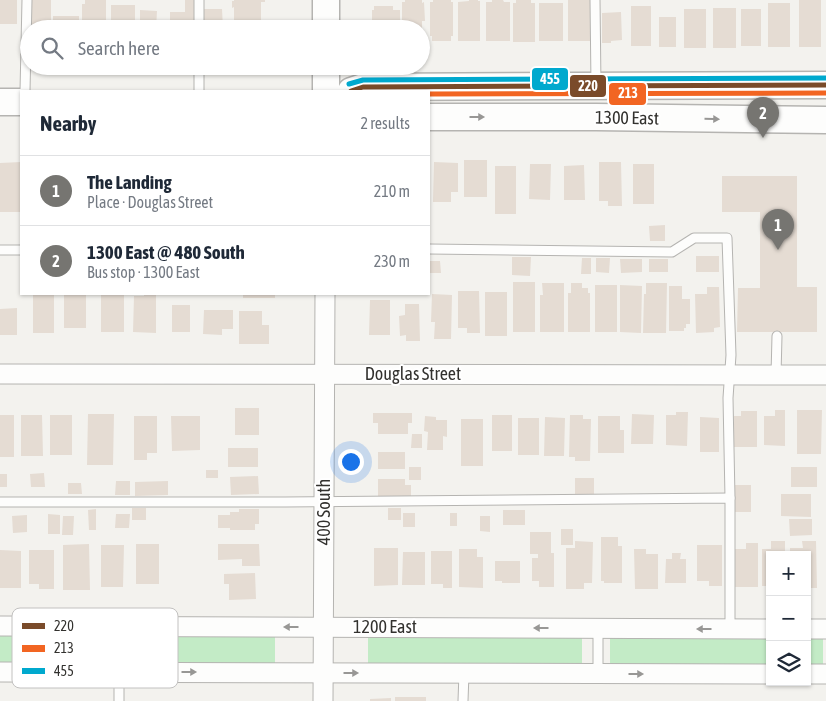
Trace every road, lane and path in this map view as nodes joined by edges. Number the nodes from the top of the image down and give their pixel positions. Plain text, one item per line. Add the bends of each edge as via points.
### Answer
1 (27, 0) edge
2 (199, 0) edge
3 (326, 0) edge
4 (595, 0) edge
5 (27, 20) edge
6 (199, 20) edge
7 (326, 20) edge
8 (25, 75) edge
9 (199, 75) edge
10 (326, 75) edge
11 (596, 85) junction
12 (826, 85) edge
13 (25, 90) edge
14 (199, 90) edge
15 (326, 90) edge
16 (354, 90) edge
17 (0, 102) edge
18 (20, 102) edge
19 (430, 117) edge
20 (826, 120) edge
21 (430, 249) edge
22 (0, 250) edge
23 (20, 250) edge
24 (325, 295) edge
25 (777, 336) dead end
26 (0, 374) edge
27 (324, 374) junction
28 (730, 375) junction
29 (776, 375) junction
30 (826, 375) edge
31 (730, 498) junction
32 (324, 501) junction
33 (0, 502) edge
34 (178, 627) edge
35 (323, 627) junction
36 (598, 628) junction
37 (730, 629) junction
38 (766, 629) edge
39 (811, 629) edge
40 (826, 629) edge
41 (178, 672) edge
42 (323, 673) junction
43 (464, 673) junction
44 (598, 674) junction
45 (766, 674) edge
46 (811, 674) edge
47 (826, 674) edge
48 (119, 688) edge
49 (119, 701) edge
50 (322, 701) edge
51 (463, 701) edge

1 - 5 lane
2 - 6 lane
3 - 7 main road
4 - 11 lane
8 - 13 lane
9 - 14 lane
10 - 15 main road
11 - 12 main road, 1300 East
11 - 16 main road, 1300 East via 363,87
17 - 18 main road
19 -> 20 main road, 1300 East
21 - 28 lane via 672,252 694,238 728,238
22 - 23 lane
24 - 27 street, 400 South
25 - 29 lane
26 - 27 street, Douglas Street
27 - 28 street, Douglas Street
27 - 32 street, 400 South
28 - 29 street, Douglas Street
28 - 31 lane
29 - 30 street, Douglas Street
31 - 32 lane
31 - 37 lane
32 - 33 lane
32 - 35 street, 400 South
35 -> 34 street, 1200 East
36 -> 35 street, 1200 East
35 - 42 street, 400 South
37 -> 36 street, 1200 East
36 - 44 lane
37 - 38 street, 1200 East
39 - 40 street
41 -> 42 street
42 -> 43 street
42 - 50 street, 400 South
43 - 44 street
43 - 51 lane
44 -> 45 street
46 - 47 street
48 - 49 lane

